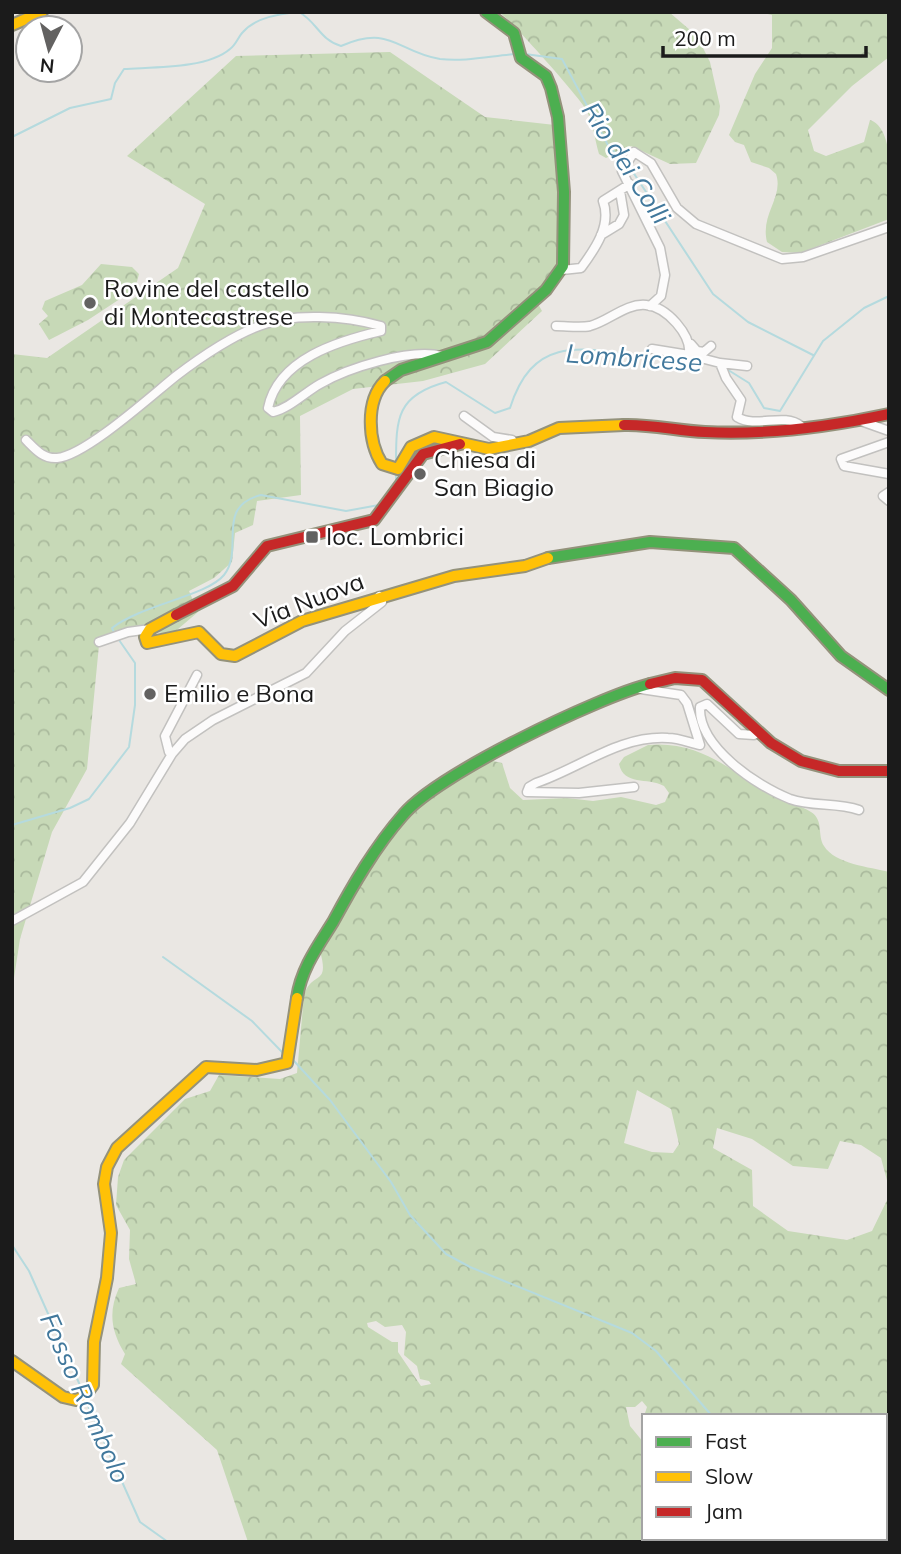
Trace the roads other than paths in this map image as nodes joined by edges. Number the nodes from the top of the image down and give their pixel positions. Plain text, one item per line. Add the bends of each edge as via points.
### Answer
1 (42, 12) edge
2 (486, 12) edge
3 (12, 25) edge
4 (630, 184) junction
5 (620, 191) junction
6 (889, 227) edge
7 (601, 235) junction
8 (562, 270) junction
9 (650, 306) junction
10 (556, 326) dead end
11 (691, 344) junction
12 (711, 346) dead end
13 (652, 349) dead end
14 (689, 355) junction
15 (442, 356) junction
16 (720, 363) junction
17 (747, 366) dead end
18 (889, 414) edge
19 (464, 416) dead end
20 (861, 421) junction
21 (801, 426) junction
22 (889, 431) edge
23 (26, 440) dead end
24 (529, 441) junction
25 (889, 442) edge
26 (460, 444) junction
27 (889, 474) edge
28 (889, 492) edge
29 (889, 501) edge
30 (379, 596) junction
31 (150, 629) junction
32 (99, 642) dead end
33 (197, 674) dead end
34 (631, 689) junction
35 (889, 690) edge
36 (758, 732) junction
37 (172, 754) junction
38 (889, 771) edge
39 (634, 787) dead end
40 (859, 810) dead end
41 (12, 921) edge
42 (12, 1361) edge

1 - 3 street
2 - 8 street via 514,33 521,58 546,76 558,117 565,243
4 - 5 street
4 - 6 street via 624,177 625,165 634,152 651,163 677,208 696,224 782,259 803,257
4 - 9 street via 663,258 661,296
5 - 7 street via 603,201 607,211
5 - 7 street via 624,215 619,224
7 - 8 street via 581,268
8 - 15 street via 487,342
9 - 10 street via 631,307 589,326
9 - 11 street via 685,331
11 - 12 street via 704,352
11 - 14 street
13 - 14 street
14 - 16 street
15 - 23 street via 380,362 320,384 272,412 268,408 271,394 292,368 319,352 381,331 381,327 346,320 283,319 230,340 69,454 42,456
15 - 26 street via 401,370 382,383 373,400 372,448 377,459 393,469 411,447 427,439
16 - 17 street
16 - 21 street via 741,400 737,417 746,422 793,419
18 - 20 street, Via Nuova
19 - 24 street via 493,437
20 - 21 street, Via Nuova
20 - 22 street
21 - 24 street, Via Nuova via 706,432 646,425 559,428
24 - 26 street, Via Nuova via 489,449
25 - 27 street via 841,459 844,466
26 - 31 street, Via Nuova via 423,454 374,520 267,546 233,586
28 - 29 street via 883,496
30 - 31 street, Via Nuova via 302,621 234,656 221,654 199,632 147,643
30 - 35 street, Via Nuova via 587,550 650,542 719,545 745,556 841,656
30 - 37 street via 382,602 345,631 306,673 213,720
31 - 32 street
33 - 37 street via 165,736
34 - 36 street via 676,678 702,680
34 - 39 street via 681,695 700,745 670,737 630,743 536,783 527,792
34 - 42 street via 460,772 404,813 357,879 300,978 287,1063 275,1070 251,1071 206,1066 117,1148 104,1184 111,1233 94,1342 93,1385 76,1400 63,1397
36 - 38 street via 801,761 839,771
36 - 40 street via 739,734 706,705 700,707 714,744 742,772 792,799
37 - 41 street via 130,823 83,882

